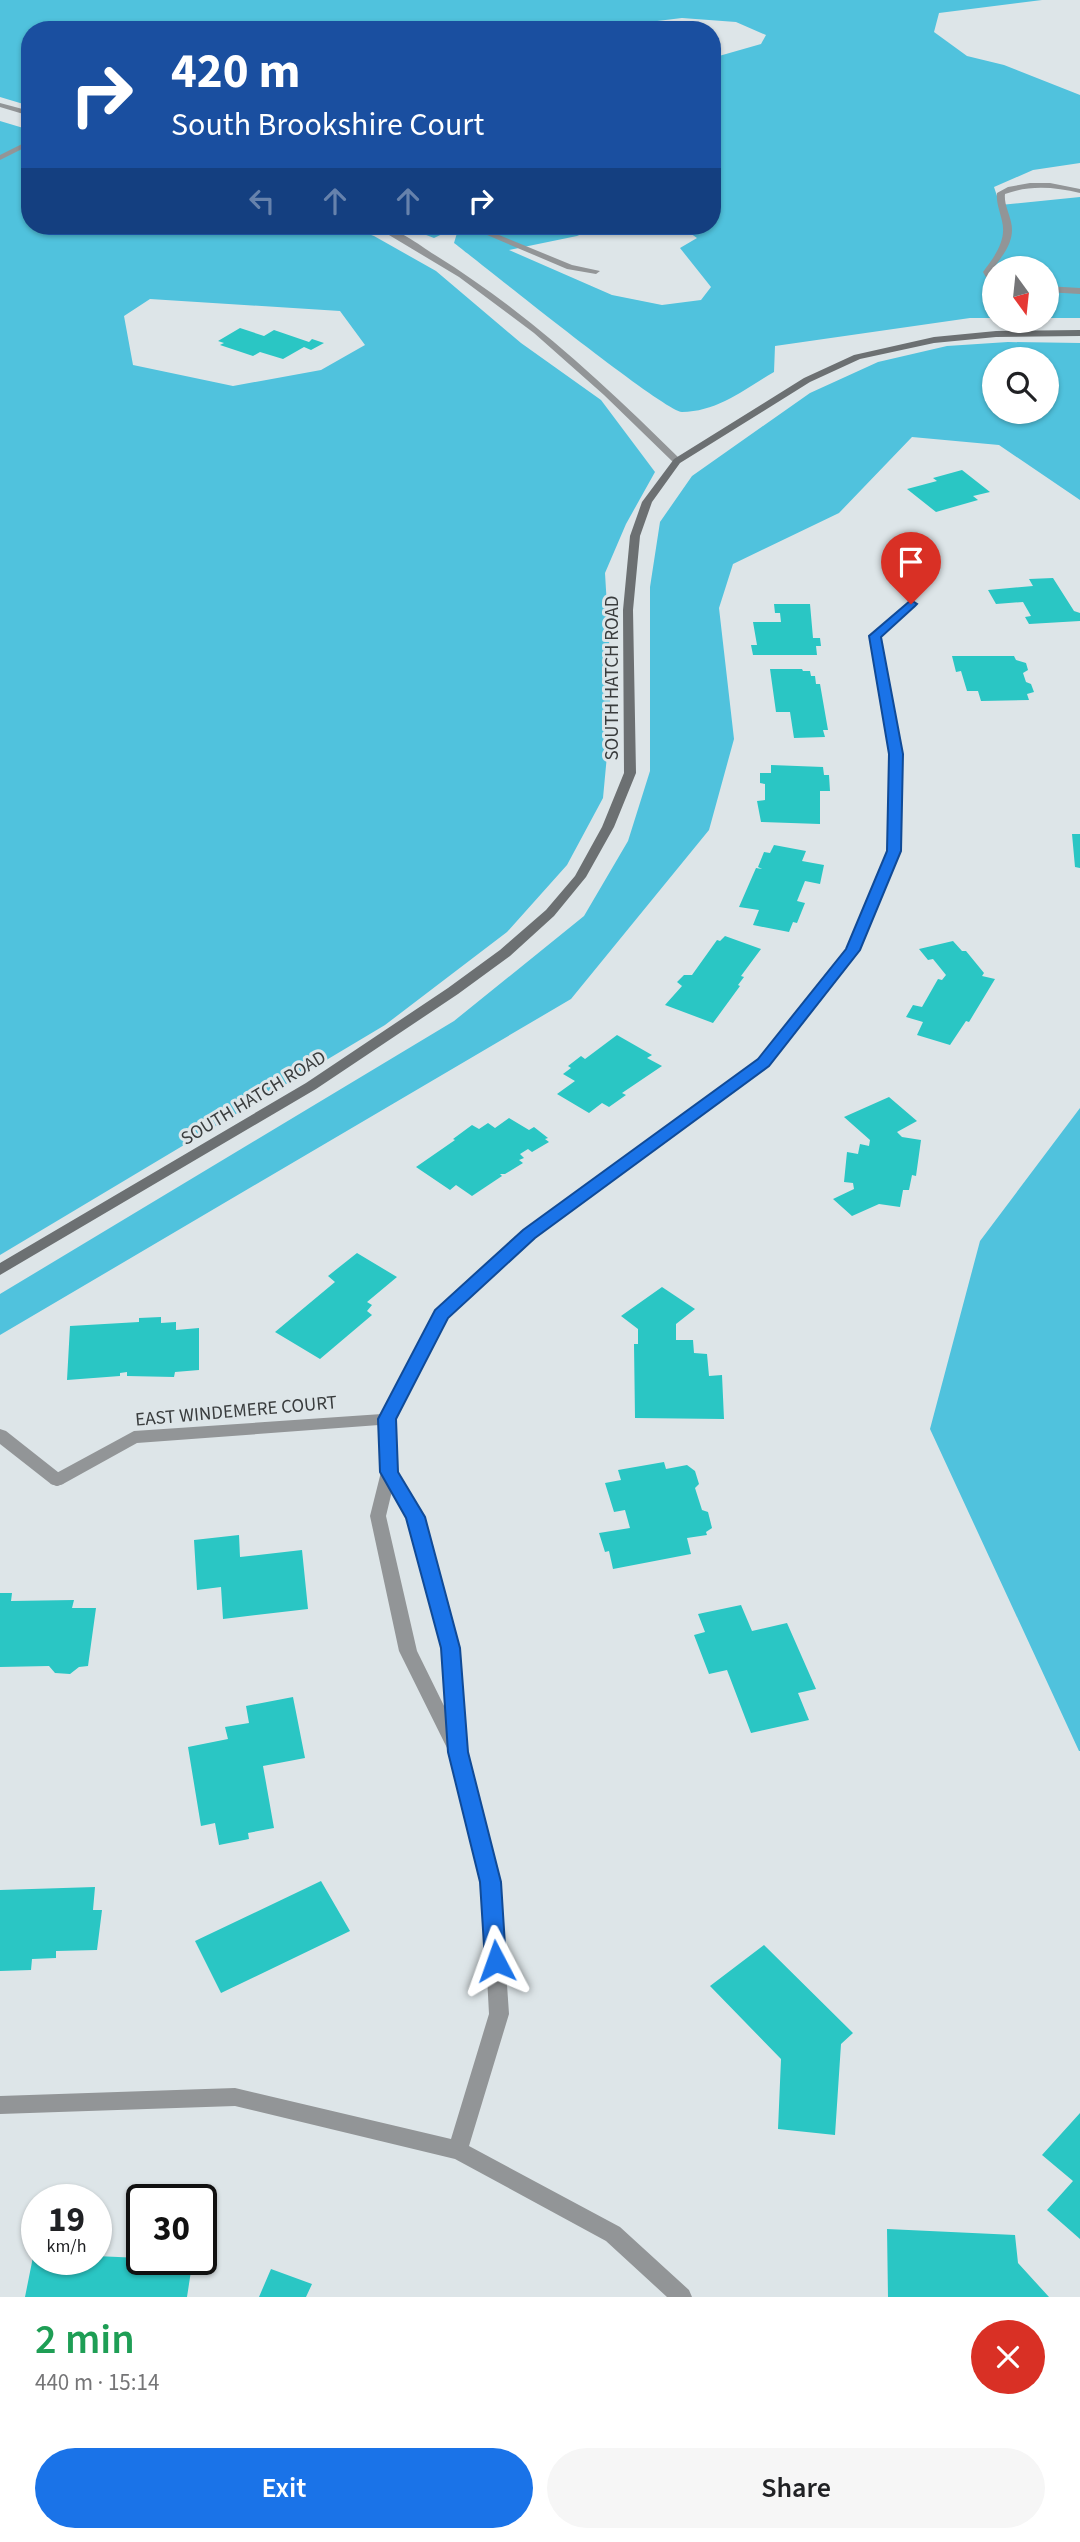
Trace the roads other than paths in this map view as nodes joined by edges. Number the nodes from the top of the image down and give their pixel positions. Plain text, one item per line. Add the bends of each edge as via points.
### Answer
1 (0, 105) edge
2 (21, 111) edge
3 (21, 147) edge
4 (0, 159) edge
5 (1080, 191) edge
6 (396, 235) edge
7 (492, 235) edge
8 (998, 256) edge
9 (596, 271) dead end
10 (1059, 290) edge
11 (1080, 291) edge
12 (1080, 333) edge
13 (677, 461) junction
14 (911, 604) dead end
15 (0, 1270) edge
16 (387, 1419) junction
17 (0, 1435) edge
18 (389, 1472) junction
19 (458, 1752) junction
20 (0, 2105) edge
21 (458, 2150) junction
22 (682, 2297) edge

1 - 2 street
3 - 4 street
5 - 8 street via 1037,184 1001,193 999,201 1009,230
6 - 13 street via 500,299 566,353
7 - 9 street via 570,267
10 - 11 street
12 - 13 main road, SOUTH HATCH ROAD via 934,340 856,357 807,380
13 - 15 main road, SOUTH HATCH ROAD via 647,502 635,536 628,610 630,773 608,827 580,877 550,913 453,991 311,1086
14 - 16 street via 875,636 896,754 894,851 853,950 764,1062 529,1234 441,1314
16 - 17 street, EAST WINDEMERE COURT via 134,1437 57,1480
16 - 18 street
18 - 19 street via 415,1517 450,1648
18 - 19 street via 378,1516 408,1651
19 - 21 street via 491,1882 499,2014
20 - 21 street via 235,2097
21 - 22 street via 613,2234

